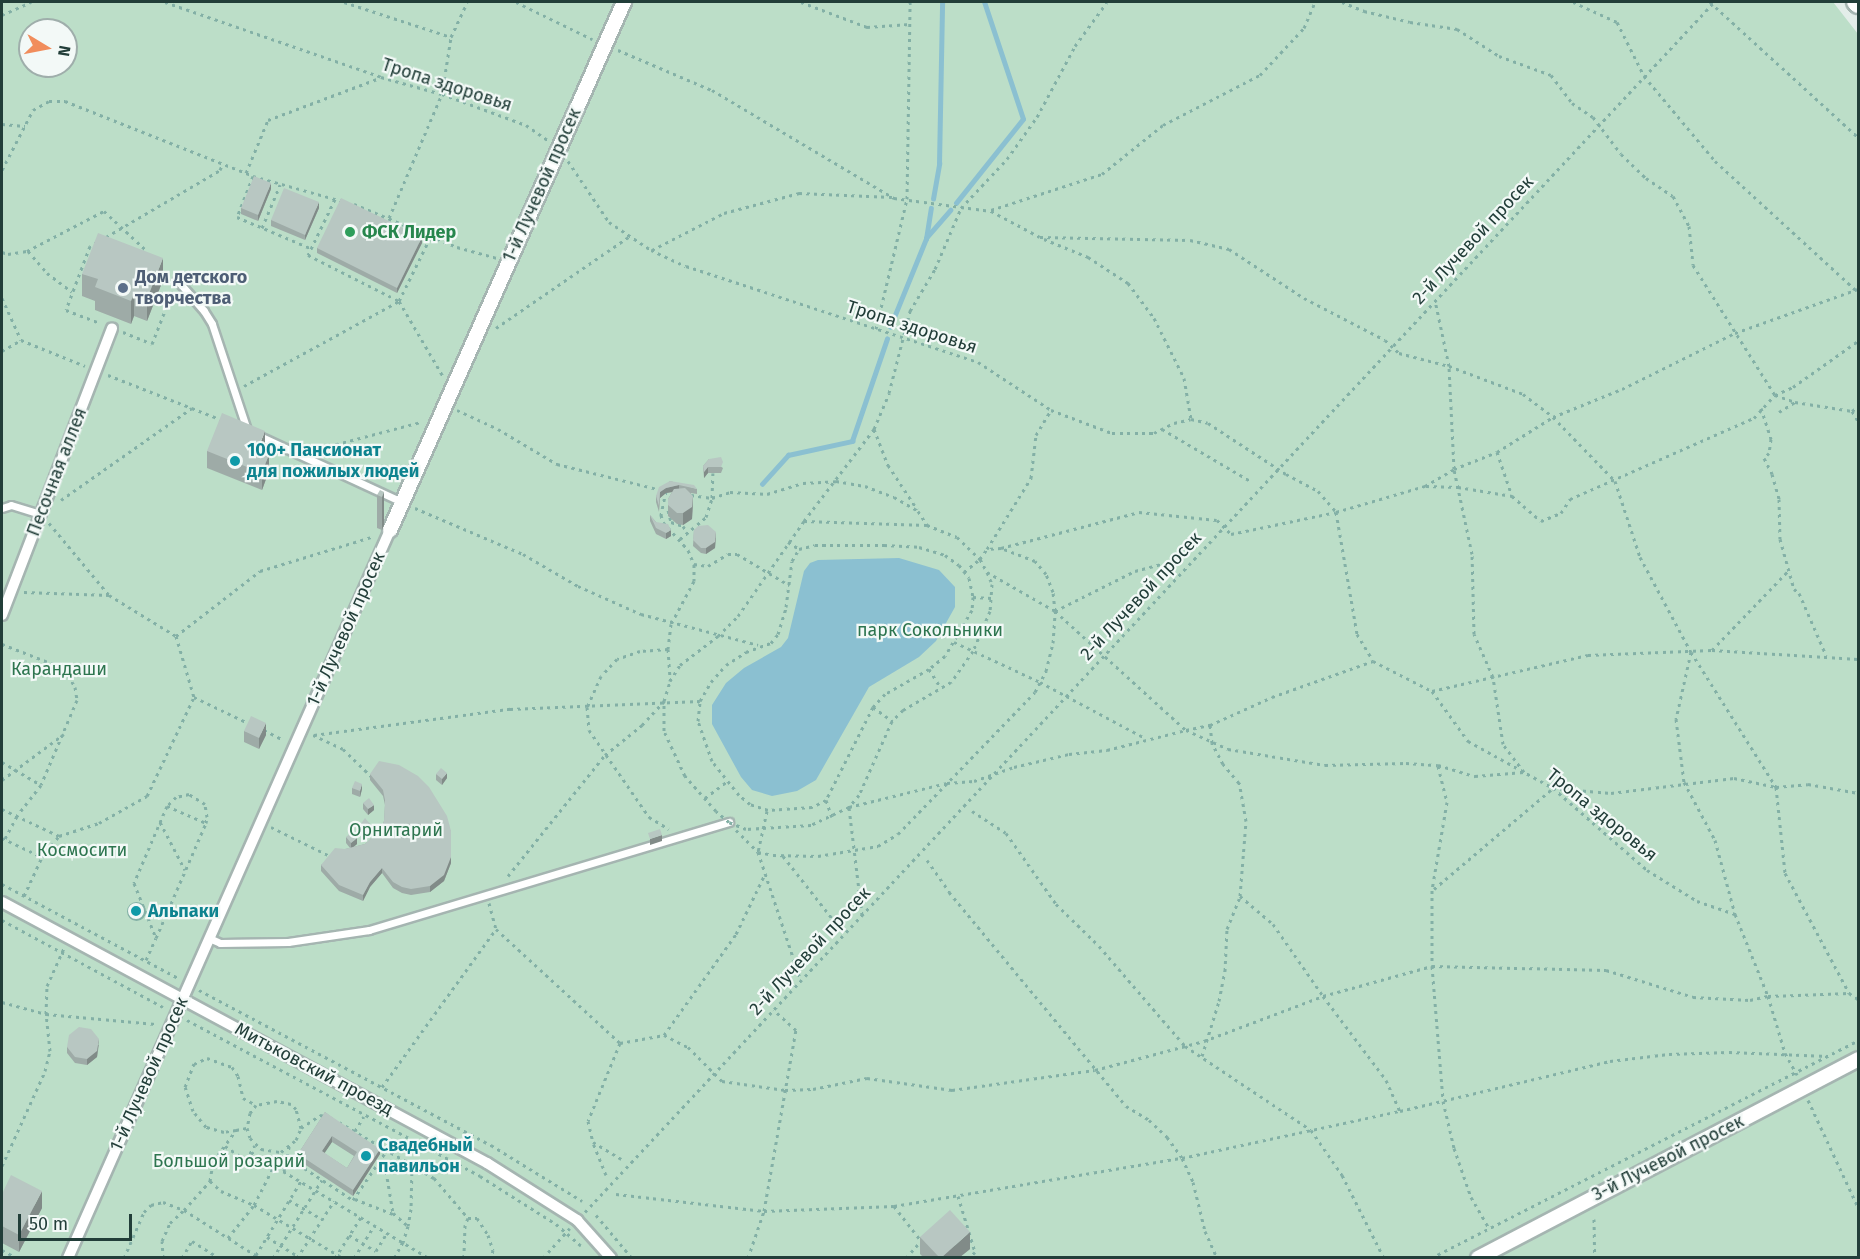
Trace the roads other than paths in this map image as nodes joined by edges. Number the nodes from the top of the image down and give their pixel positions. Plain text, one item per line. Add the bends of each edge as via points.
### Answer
1 (624, 2) edge
2 (177, 280) road end
3 (112, 328) dead end
4 (402, 502) junction
5 (2, 508) edge
6 (41, 514) junction
7 (390, 530) joint
8 (2, 615) edge
9 (729, 822) road end
10 (2, 902) edge
11 (209, 938) junction
12 (183, 999) junction
13 (1858, 1059) edge
14 (68, 1257) edge
15 (611, 1257) edge
16 (1478, 1257) edge

1 - 4 street, 1-й Лучевой просек
2 - 4 lane via 212,324 247,431
3 - 6 street, Песочная аллея
4 - 7 street, 1-й Лучевой просек
5 - 6 lane via 11,505
6 - 8 street, Песочная аллея
7 - 11 street, 1-й Лучевой просек
9 - 11 lane via 369,930 288,942 220,943
10 - 12 street, Митьковский проезд
11 - 12 street, 1-й Лучевой просек
12 - 14 street, 1-й Лучевой просек
12 - 15 street, Митьковский проезд via 487,1163 577,1220
13 - 16 street, 3-й Лучевой просек

